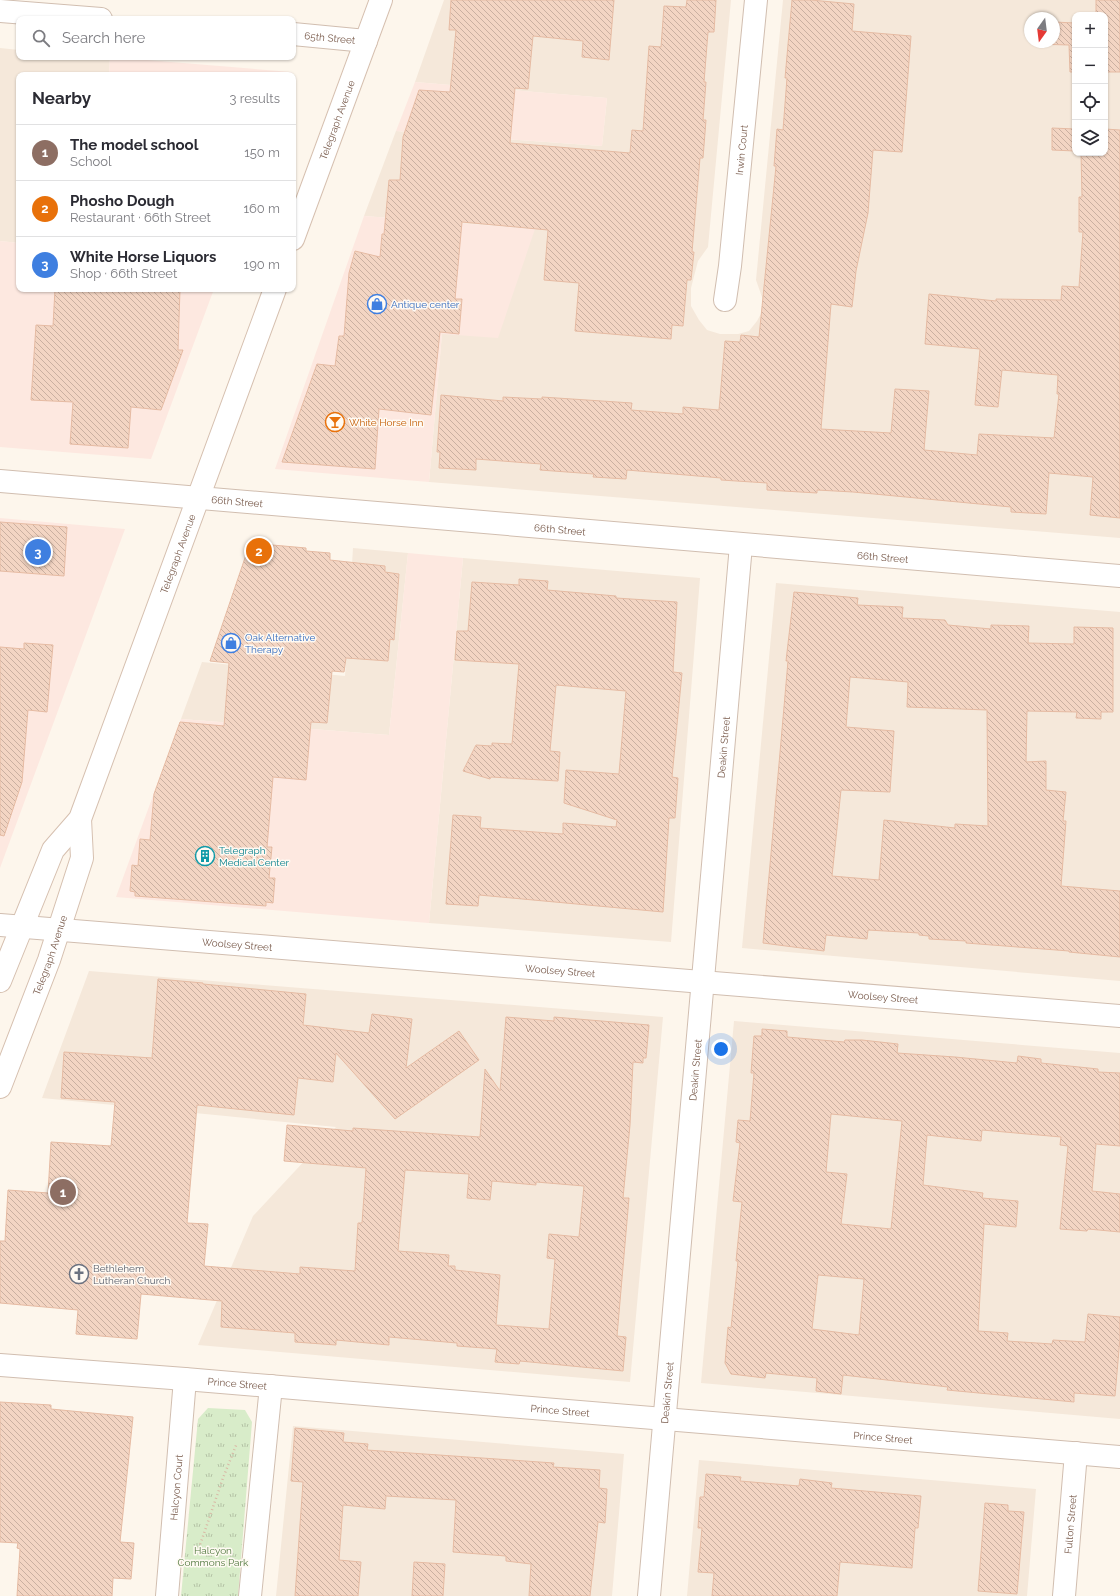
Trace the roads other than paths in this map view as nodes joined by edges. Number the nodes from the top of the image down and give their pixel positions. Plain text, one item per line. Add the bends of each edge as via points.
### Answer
1 (381, 0) edge
2 (756, 0) edge
3 (0, 11) edge
4 (63, 16) edge
5 (296, 34) edge
6 (366, 41) junction
7 (296, 231) edge
8 (274, 292) edge
9 (725, 300) dead end
10 (0, 481) edge
11 (198, 498) junction
12 (741, 545) junction
13 (1120, 576) edge
14 (80, 820) junction
15 (0, 925) edge
16 (22, 926) junction
17 (58, 930) junction
18 (0, 981) edge
19 (703, 982) junction
20 (1120, 1016) edge
21 (0, 1087) edge
22 (0, 1365) edge
23 (185, 1379) junction
24 (270, 1386) junction
25 (664, 1419) junction
26 (1076, 1453) junction
27 (1120, 1457) edge
28 (168, 1596) edge
29 (250, 1596) edge
30 (649, 1596) edge
31 (1064, 1596) edge

1 - 6 street, Telegraph Avenue
2 - 9 street, Irwin Court
3 - 4 street
5 - 6 street, 65th Street
6 - 7 street, Telegraph Avenue
8 - 11 street, Telegraph Avenue
10 - 11 street, 66th Street
11 - 12 street, 66th Street
11 - 14 street, Telegraph Avenue
12 - 13 street, 66th Street
12 - 19 street, Deakin Street
14 - 16 street, Telegraph Avenue via 53,850
14 - 17 street, Telegraph Avenue via 82,858
15 - 16 street, Woolsey Street
16 - 17 street, Woolsey Street
16 - 18 street, Telegraph Avenue
17 - 19 street, Woolsey Street
17 - 21 street, Telegraph Avenue
19 - 20 street, Woolsey Street
19 - 25 street, Deakin Street
22 - 23 street, Prince Street
23 - 24 street, Prince Street
23 - 28 street, Halcyon Court
24 - 25 street, Prince Street
24 - 29 street
25 - 26 street, Prince Street
25 - 30 street, Deakin Street
26 - 27 street, Prince Street
26 - 31 street, Fulton Street

